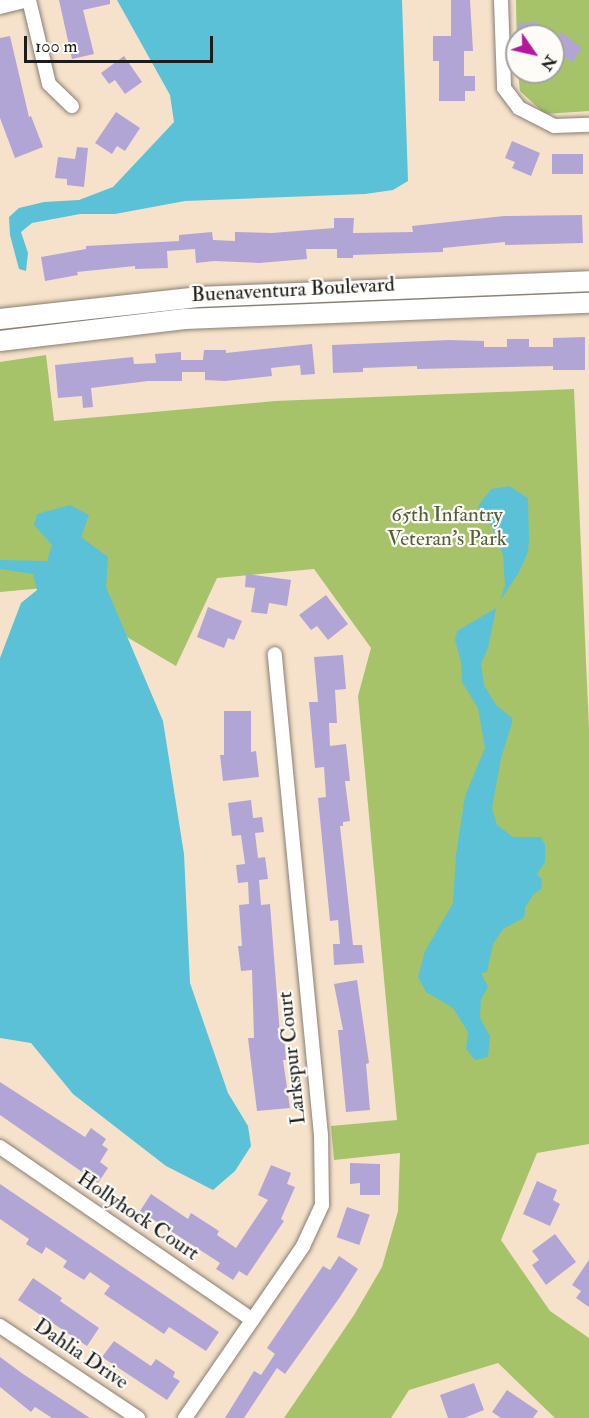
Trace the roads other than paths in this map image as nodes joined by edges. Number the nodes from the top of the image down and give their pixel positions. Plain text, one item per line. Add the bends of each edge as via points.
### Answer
1 (29, 0) edge
2 (501, 0) edge
3 (0, 7) edge
4 (72, 106) dead end
5 (589, 125) edge
6 (589, 281) edge
7 (589, 303) edge
8 (0, 319) edge
9 (0, 341) edge
10 (275, 654) dead end
11 (0, 1147) edge
12 (253, 1320) junction
13 (0, 1326) edge
14 (138, 1418) edge
15 (185, 1418) edge

1 - 3 street
1 - 4 street via 49,84
2 - 5 street via 504,88 519,108 554,126
6 - 8 main road, Buenaventura Boulevard via 198,297
7 - 9 main road, Buenaventura Boulevard via 185,319
10 - 12 street, Larkspur Court via 321,1135 322,1204 303,1246
11 - 12 street, Hollyhock Court
12 - 15 street, Larkspur Court
13 - 14 street, Dahlia Drive

